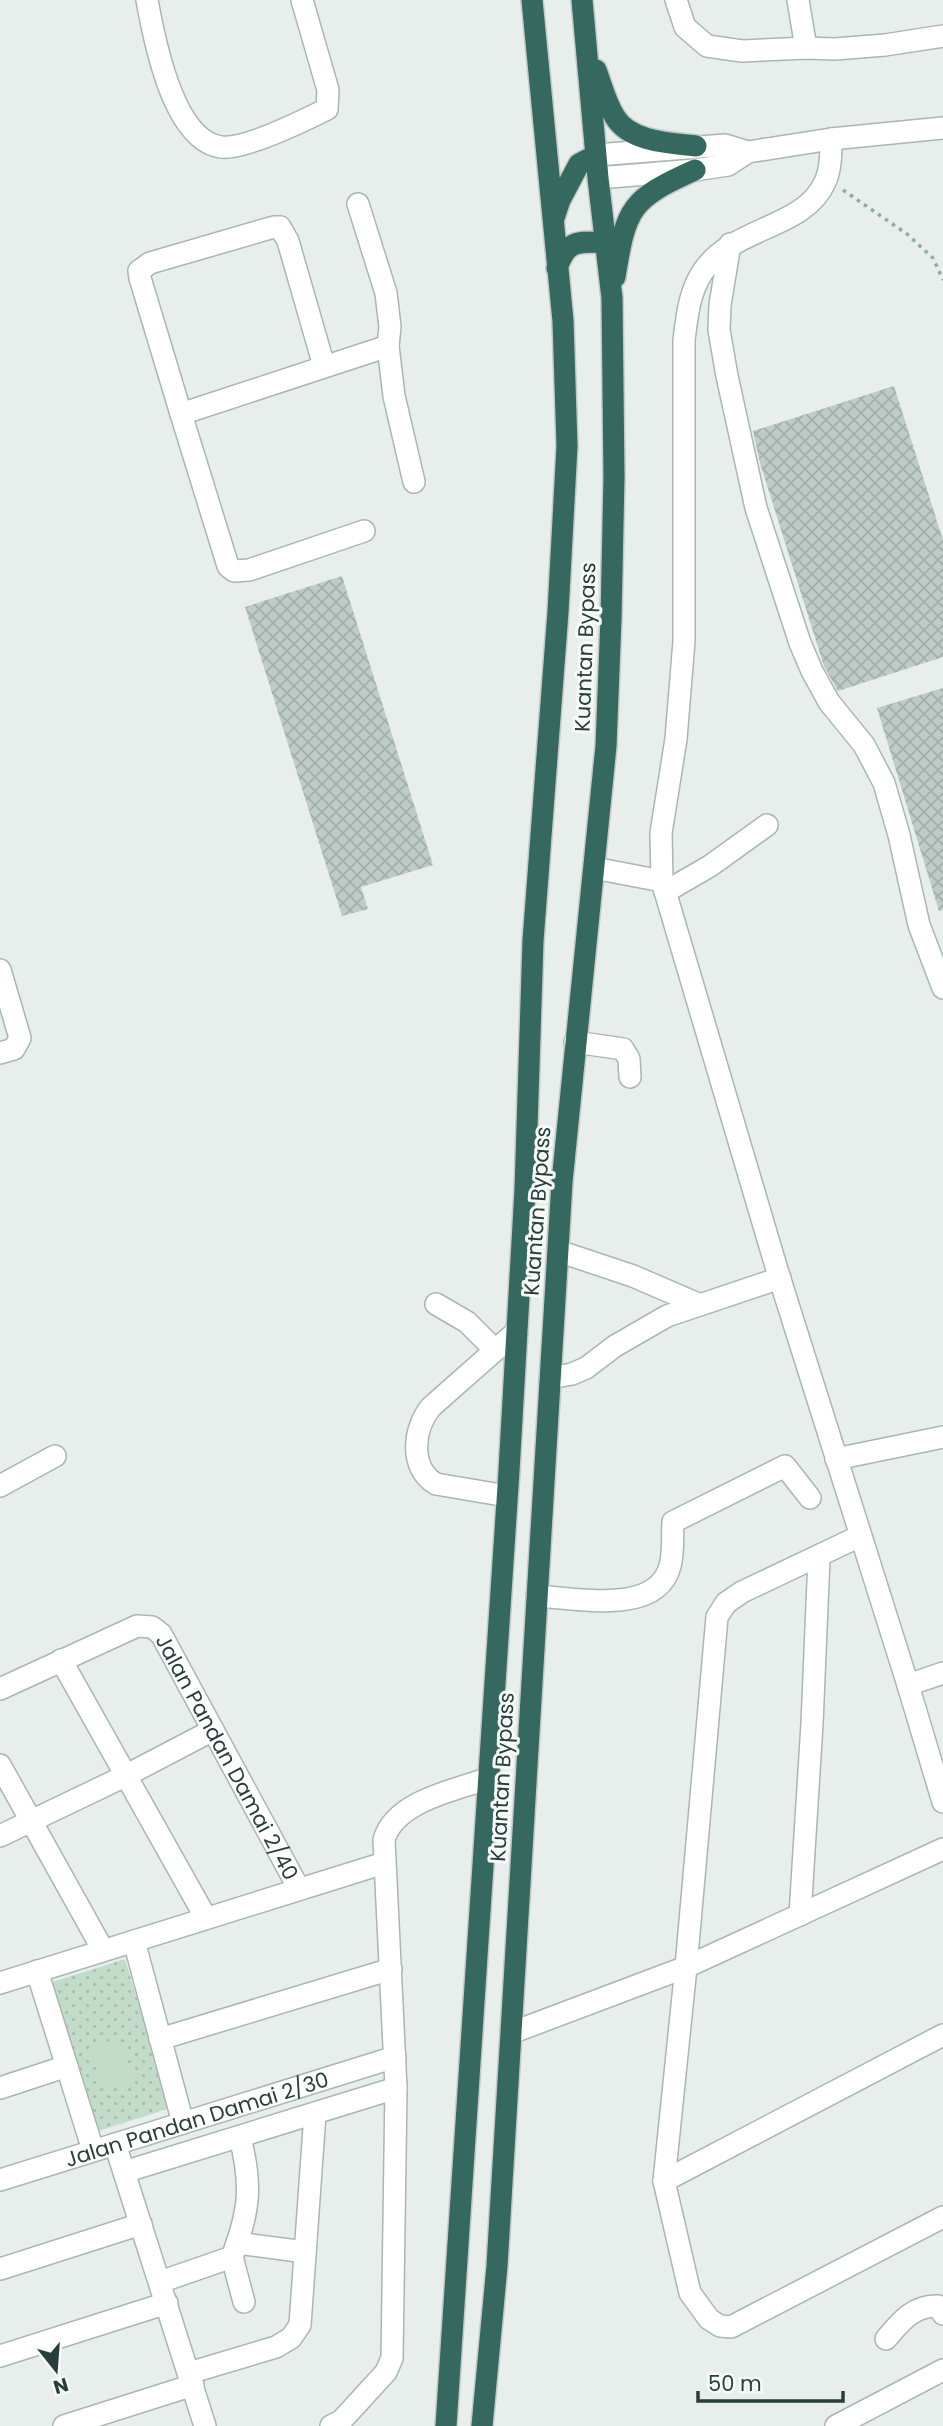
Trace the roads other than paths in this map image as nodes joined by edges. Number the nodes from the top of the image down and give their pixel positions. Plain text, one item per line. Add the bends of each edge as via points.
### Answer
1 (147, 0) edge
2 (302, 0) edge
3 (532, 0) edge
4 (582, 0) edge
5 (676, 0) edge
6 (798, 0) edge
7 (943, 36) edge
8 (806, 48) junction
9 (587, 53) junction
10 (943, 128) edge
11 (544, 132) junction
12 (831, 139) junction
13 (696, 146) junction
14 (748, 152) junction
15 (587, 160) junction
16 (695, 170) junction
17 (598, 178) junction
18 (358, 204) dead end
19 (552, 223) junction
20 (604, 242) junction
21 (730, 244) junction
22 (557, 268) junction
23 (612, 298) junction
24 (388, 346) junction
25 (324, 366) junction
26 (181, 414) junction
27 (414, 482) dead end
28 (364, 531) dead end
29 (767, 825) dead end
30 (594, 868) junction
31 (663, 887) junction
32 (0, 970) edge
33 (943, 988) edge
34 (575, 1042) junction
35 (0, 1053) edge
36 (630, 1077) dead end
37 (558, 1251) junction
38 (780, 1278) junction
39 (436, 1304) dead end
40 (698, 1304) junction
41 (517, 1331) junction
42 (495, 1350) junction
43 (550, 1378) junction
44 (943, 1437) edge
45 (55, 1456) dead end
46 (836, 1459) junction
47 (0, 1486) edge
48 (507, 1496) junction
49 (810, 1498) dead end
50 (860, 1536) junction
51 (819, 1558) junction
52 (537, 1596) junction
53 (61, 1660) junction
54 (943, 1673) edge
55 (908, 1685) junction
56 (0, 1689) edge
57 (213, 1730) junction
58 (0, 1765) edge
59 (125, 1776) junction
60 (488, 1779) junction
61 (943, 1802) edge
62 (31, 1820) junction
63 (0, 1836) edge
64 (943, 1849) edge
65 (384, 1863) junction
66 (299, 1889) junction
67 (800, 1914) junction
68 (206, 1918) junction
69 (134, 1941) junction
70 (103, 1950) junction
71 (686, 1967) junction
72 (391, 1969) junction
73 (37, 1971) junction
74 (0, 1983) edge
75 (511, 2033) junction
76 (943, 2035) edge
77 (160, 2039) junction
78 (395, 2057) junction
79 (66, 2066) junction
80 (0, 2088) edge
81 (396, 2088) junction
82 (315, 2114) junction
83 (183, 2123) junction
84 (240, 2137) junction
85 (115, 2144) junction
86 (93, 2150) junction
87 (124, 2172) junction
88 (0, 2180) edge
89 (664, 2181) junction
90 (943, 2217) edge
91 (141, 2224) junction
92 (234, 2250) junction
93 (305, 2252) junction
94 (0, 2269) edge
95 (160, 2282) junction
96 (244, 2302) dead end
97 (167, 2304) junction
98 (943, 2314) edge
99 (886, 2339) dead end
100 (0, 2356) edge
101 (943, 2370) edge
102 (191, 2379) junction
103 (64, 2426) edge
104 (205, 2426) edge
105 (331, 2426) edge
106 (446, 2426) edge
107 (482, 2426) edge
108 (836, 2426) edge

1 - 2 street via 179,111 208,143 223,147 264,136 327,109 328,90
3 - 11 highway, Kuantan Bypass
4 - 9 highway, Kuantan Bypass
5 - 8 street via 685,27 706,46 742,51
6 - 8 street
7 - 8 street via 848,48
9 - 13 highway via 616,120 641,136
9 - 15 highway, Kuantan Bypass
10 - 12 street
11 - 15 highway via 555,150
11 - 19 highway, Kuantan Bypass
12 - 14 street
12 - 21 street via 826,179 816,196 798,212
13 - 14 street via 725,145
13 - 15 street
14 - 16 street via 728,165
15 - 17 highway, Kuantan Bypass
15 - 19 highway via 560,200
16 - 17 street
16 - 23 highway via 650,192 631,213
17 - 20 highway, Kuantan Bypass
18 - 24 street via 387,293
19 - 22 highway, Kuantan Bypass
20 - 22 highway via 572,245 562,253
20 - 23 highway, Kuantan Bypass
21 - 31 street via 703,270 695,286 684,340 684,640 676,739 661,833
21 - 33 street via 719,330 756,508 812,671 829,702 864,745 884,783 919,925
22 - 41 highway, Kuantan Bypass via 567,446 533,941
23 - 30 highway, Kuantan Bypass via 611,618 606,746
24 - 25 street
24 - 27 street
25 - 26 street
25 - 26 street via 280,227 150,263 139,271 140,278
26 - 28 street via 228,566 234,571
29 - 31 street via 710,866
30 - 31 street
30 - 34 highway, Kuantan Bypass
31 - 38 street
32 - 35 street via 20,1038 14,1049
34 - 36 street via 623,1049
34 - 37 highway, Kuantan Bypass
37 - 40 street
37 - 43 highway, Kuantan Bypass
38 - 40 street
38 - 46 street
39 - 42 street via 467,1322
40 - 43 street via 642,1330 586,1368
41 - 42 street
41 - 48 highway, Kuantan Bypass
42 - 48 street via 423,1417 416,1450 426,1478 436,1484
43 - 52 highway, Kuantan Bypass
44 - 46 street
45 - 47 street
46 - 50 street
48 - 60 highway, Kuantan Bypass
49 - 52 street via 785,1466 673,1522 671,1565 655,1590 623,1601
50 - 51 street
50 - 55 street
51 - 67 street
51 - 71 street via 742,1592 717,1616
52 - 75 highway, Kuantan Bypass
53 - 56 street, Jalan Pandan Damai 2/40
53 - 57 street, Jalan Pandan Damai 2/40 via 137,1626 152,1627 161,1634
53 - 59 street
54 - 55 street
55 - 61 street
57 - 59 street
57 - 66 street, Jalan Pandan Damai 2/40
58 - 62 street
59 - 62 street
59 - 68 street
60 - 65 street via 432,1797 394,1819 384,1840
60 - 106 highway, Kuantan Bypass
62 - 63 street
62 - 70 street
64 - 67 street
65 - 66 street
65 - 72 street
66 - 68 street
67 - 71 street
68 - 69 street
69 - 70 street
69 - 77 street
70 - 73 street
71 - 75 street
71 - 89 street
72 - 77 street
72 - 78 street
73 - 74 street
73 - 79 street
75 - 107 highway, Kuantan Bypass
76 - 89 street
77 - 83 street
78 - 81 street
78 - 83 street, Jalan Pandan Damai 2/30
79 - 80 street
79 - 86 street
81 - 82 street
81 - 105 street via 392,2358 386,2372
82 - 84 street
82 - 93 street
83 - 85 street, Jalan Pandan Damai 2/30
84 - 87 street
84 - 92 street via 249,2192
85 - 86 street, Jalan Pandan Damai 2/30
85 - 87 street
86 - 88 street, Jalan Pandan Damai 2/30
87 - 91 street
89 - 90 street via 690,2293 720,2326 731,2327
91 - 94 street
91 - 95 street
92 - 93 street
92 - 95 street
92 - 96 street
93 - 102 street via 300,2325 291,2338
95 - 97 street
97 - 100 street
97 - 102 street
98 - 99 street via 938,2306 924,2305 903,2318
101 - 108 street
102 - 103 street
102 - 104 street

